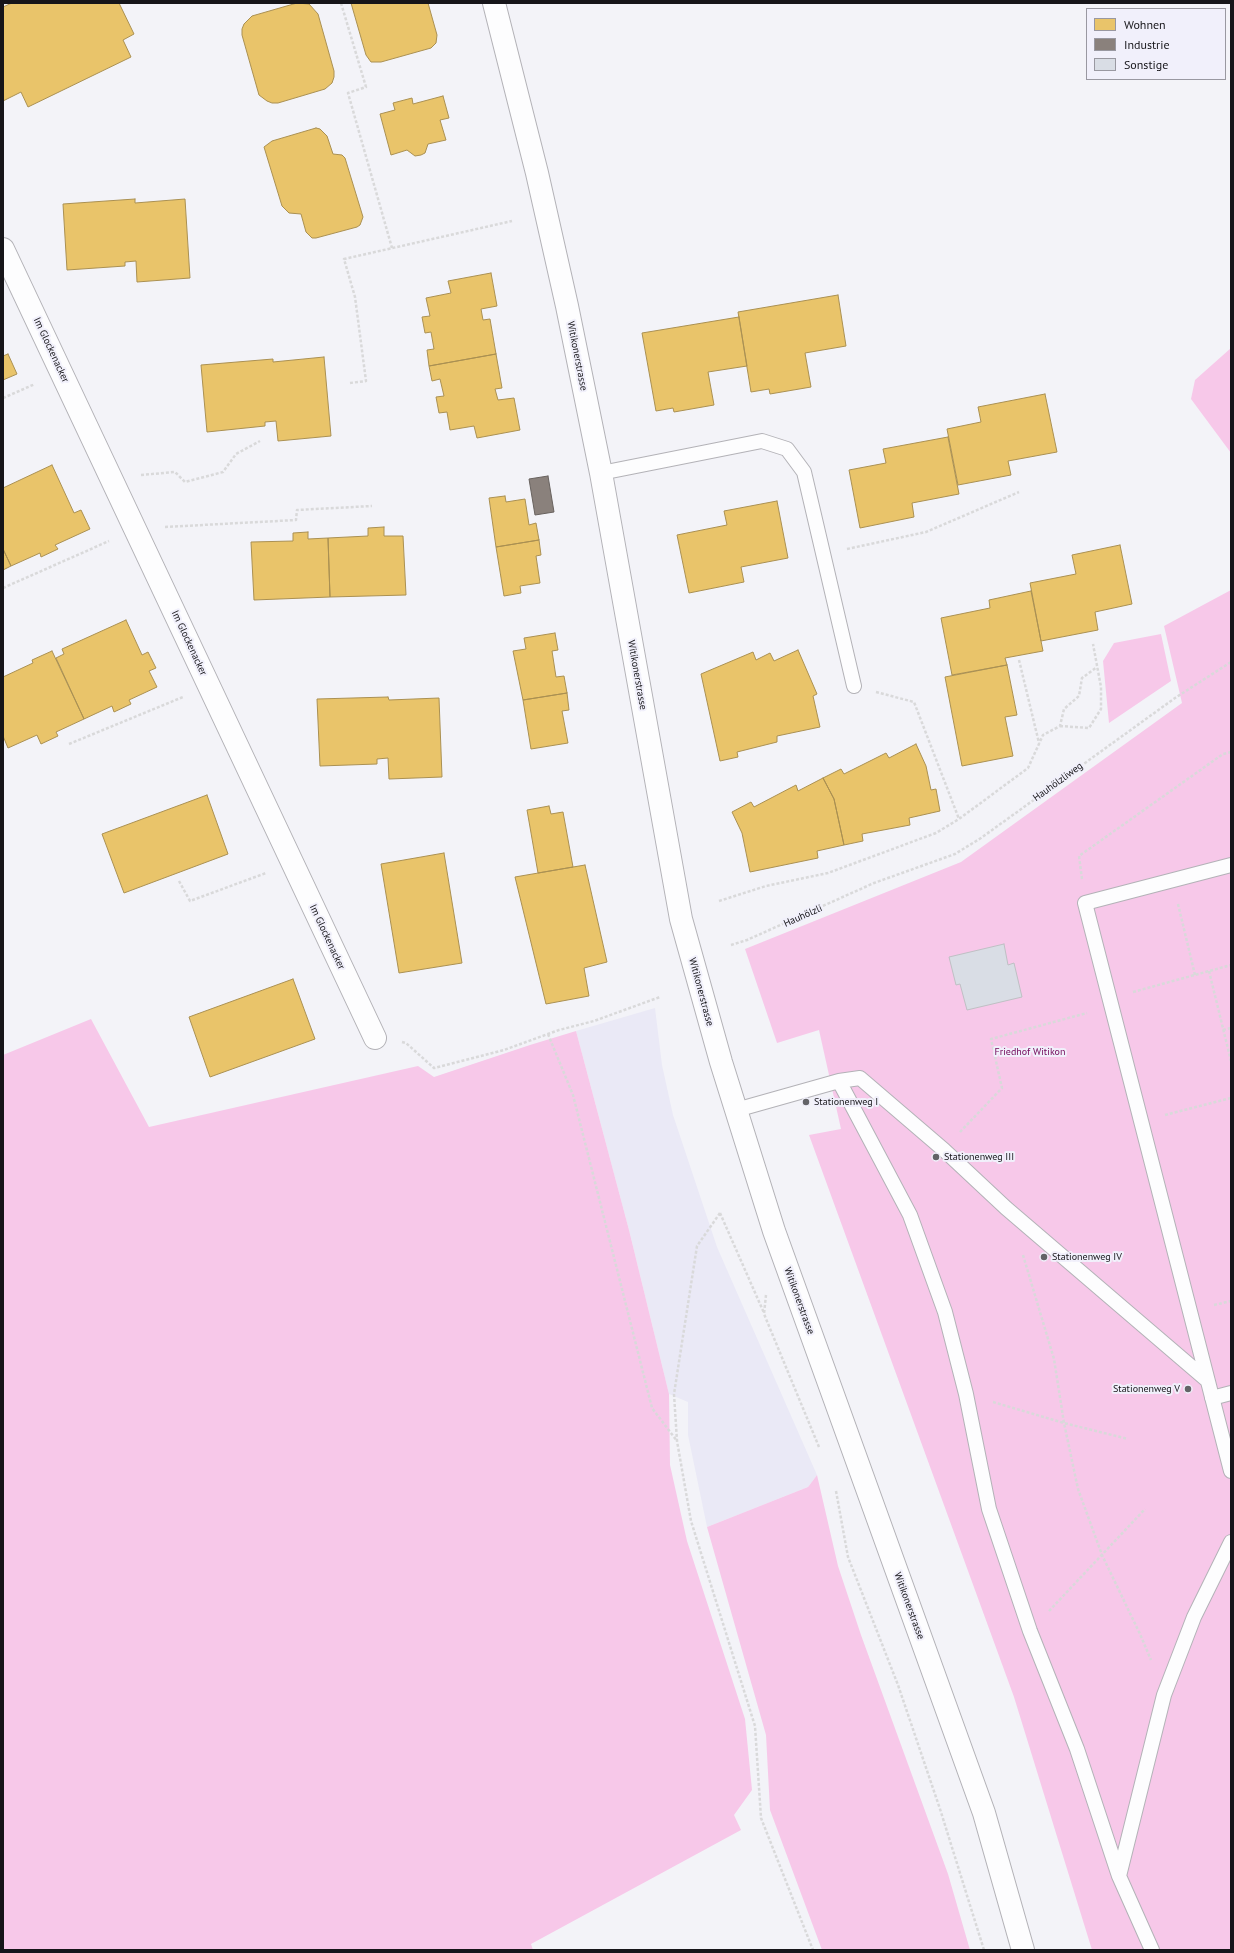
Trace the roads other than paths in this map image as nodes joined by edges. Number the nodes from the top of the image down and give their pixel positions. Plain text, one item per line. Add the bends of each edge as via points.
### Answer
1 (494, 3) edge
2 (3, 250) edge
3 (600, 474) junction
4 (854, 686) road end
5 (1231, 865) edge
6 (375, 1038) dead end
7 (839, 1081) junction
8 (736, 1110) junction
9 (1208, 1381) junction
10 (1231, 1393) edge
11 (1212, 1398) junction
12 (1231, 1471) edge
13 (1231, 1542) edge
14 (1119, 1876) junction
15 (1023, 1950) edge
16 (1152, 1950) edge

1 - 3 main road, Witikonerstrasse via 567,306
2 - 6 main road, Im Glockenacker
3 - 4 lane via 762,441 787,448 804,472
3 - 8 main road, Witikonerstrasse via 681,919
5 - 9 lane via 1085,903
7 - 8 lane
7 - 9 lane via 860,1078 944,1150 1006,1208
7 - 14 lane via 910,1215 945,1312 966,1394 989,1508 1030,1631 1077,1749
8 - 15 main road, Witikonerstrasse via 777,1238 984,1813
9 - 11 lane
10 - 11 lane
11 - 12 lane
13 - 14 lane via 1194,1617 1164,1695
14 - 16 lane

